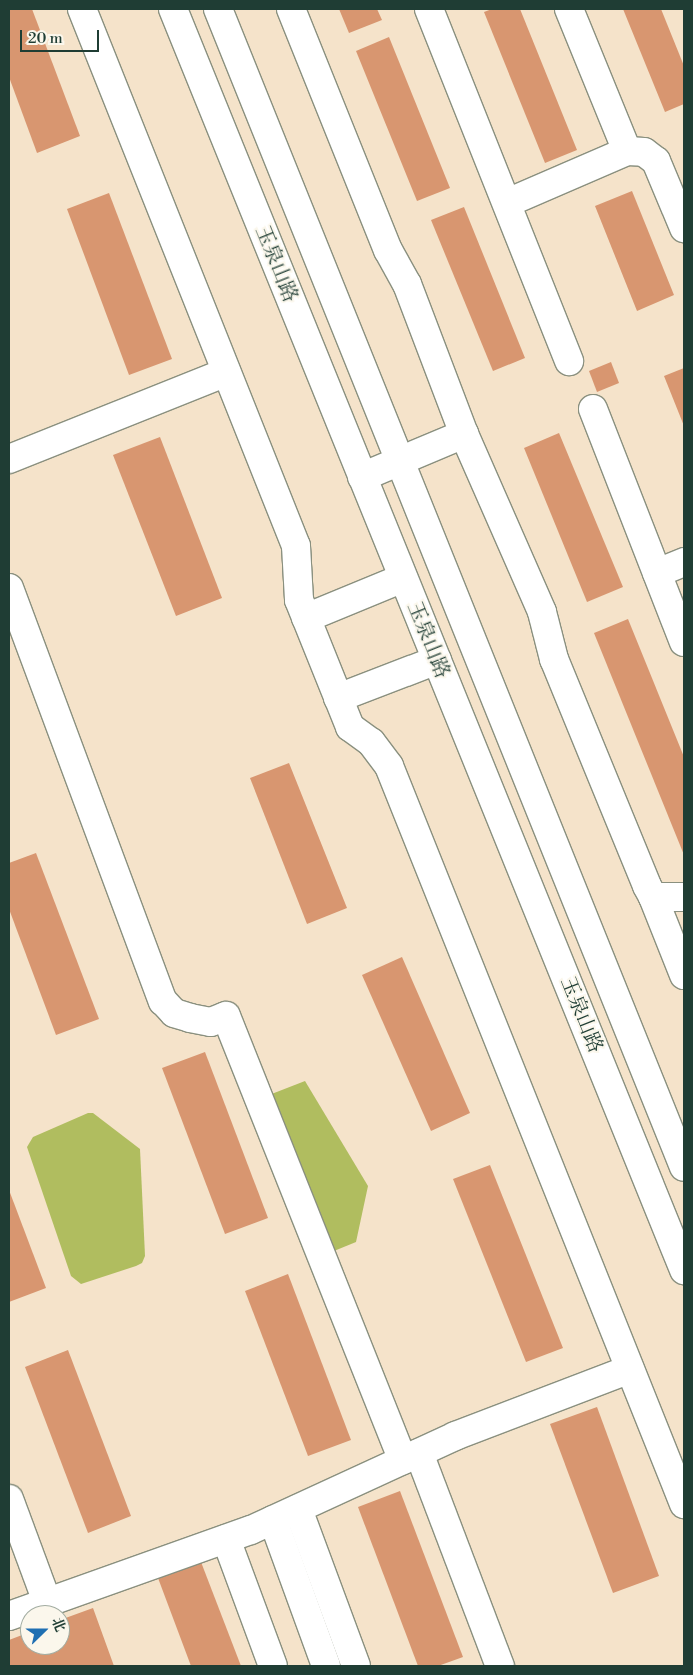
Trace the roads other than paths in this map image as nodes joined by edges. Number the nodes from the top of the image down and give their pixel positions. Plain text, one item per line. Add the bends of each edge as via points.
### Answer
1 (82, 9) edge
2 (173, 9) edge
3 (218, 9) edge
4 (291, 9) edge
5 (429, 9) edge
6 (569, 9) edge
7 (627, 151) junction
8 (507, 203) junction
9 (684, 228) edge
10 (569, 362) dead end
11 (226, 372) junction
12 (593, 410) dead end
13 (464, 434) junction
14 (9, 456) edge
15 (400, 461) junction
16 (362, 477) junction
17 (684, 562) edge
18 (657, 573) junction
19 (403, 578) junction
20 (9, 588) edge
21 (306, 618) junction
22 (684, 642) edge
23 (436, 660) junction
24 (338, 698) junction
25 (653, 897) junction
26 (684, 897) edge
27 (684, 975) edge
28 (684, 1167) edge
29 (684, 1270) edge
30 (630, 1369) junction
31 (411, 1456) junction
32 (9, 1498) edge
33 (684, 1504) edge
34 (298, 1509) junction
35 (273, 1520) junction
36 (226, 1539) junction
37 (47, 1602) junction
38 (334, 1606) junction
39 (9, 1616) edge
40 (308, 1616) junction
41 (272, 1666) edge
42 (326, 1666) edge
43 (356, 1666) edge
44 (500, 1666) edge

1 - 11 street
2 - 16 street, 玉泉山路
3 - 15 street, 玉泉山路
4 - 13 street via 388,250 407,284
5 - 8 street
6 - 7 street
7 - 8 street
7 - 9 street via 644,152 656,161
8 - 10 street
11 - 14 street
11 - 21 street via 296,546 299,600
12 - 18 street
13 - 15 street
13 - 25 street via 542,612 554,659
15 - 16 street
15 - 28 street, 玉泉山路
16 - 19 street, 玉泉山路
17 - 18 street
18 - 22 street
19 - 21 street
19 - 23 street, 玉泉山路
20 - 31 street via 163,1001 174,1013 190,1018 211,1022 226,1016
21 - 24 street
23 - 24 street
23 - 29 street, 玉泉山路
24 - 30 street via 350,727 371,742 389,766
25 - 26 street
25 - 27 street
30 - 31 street
30 - 33 street
31 - 34 street
31 - 44 street
32 - 37 street
34 - 35 street
34 - 38 street
35 - 36 street
35 - 40 street
36 - 37 street
36 - 41 street
37 - 39 street
38 - 40 street
38 - 43 street
40 - 42 street

